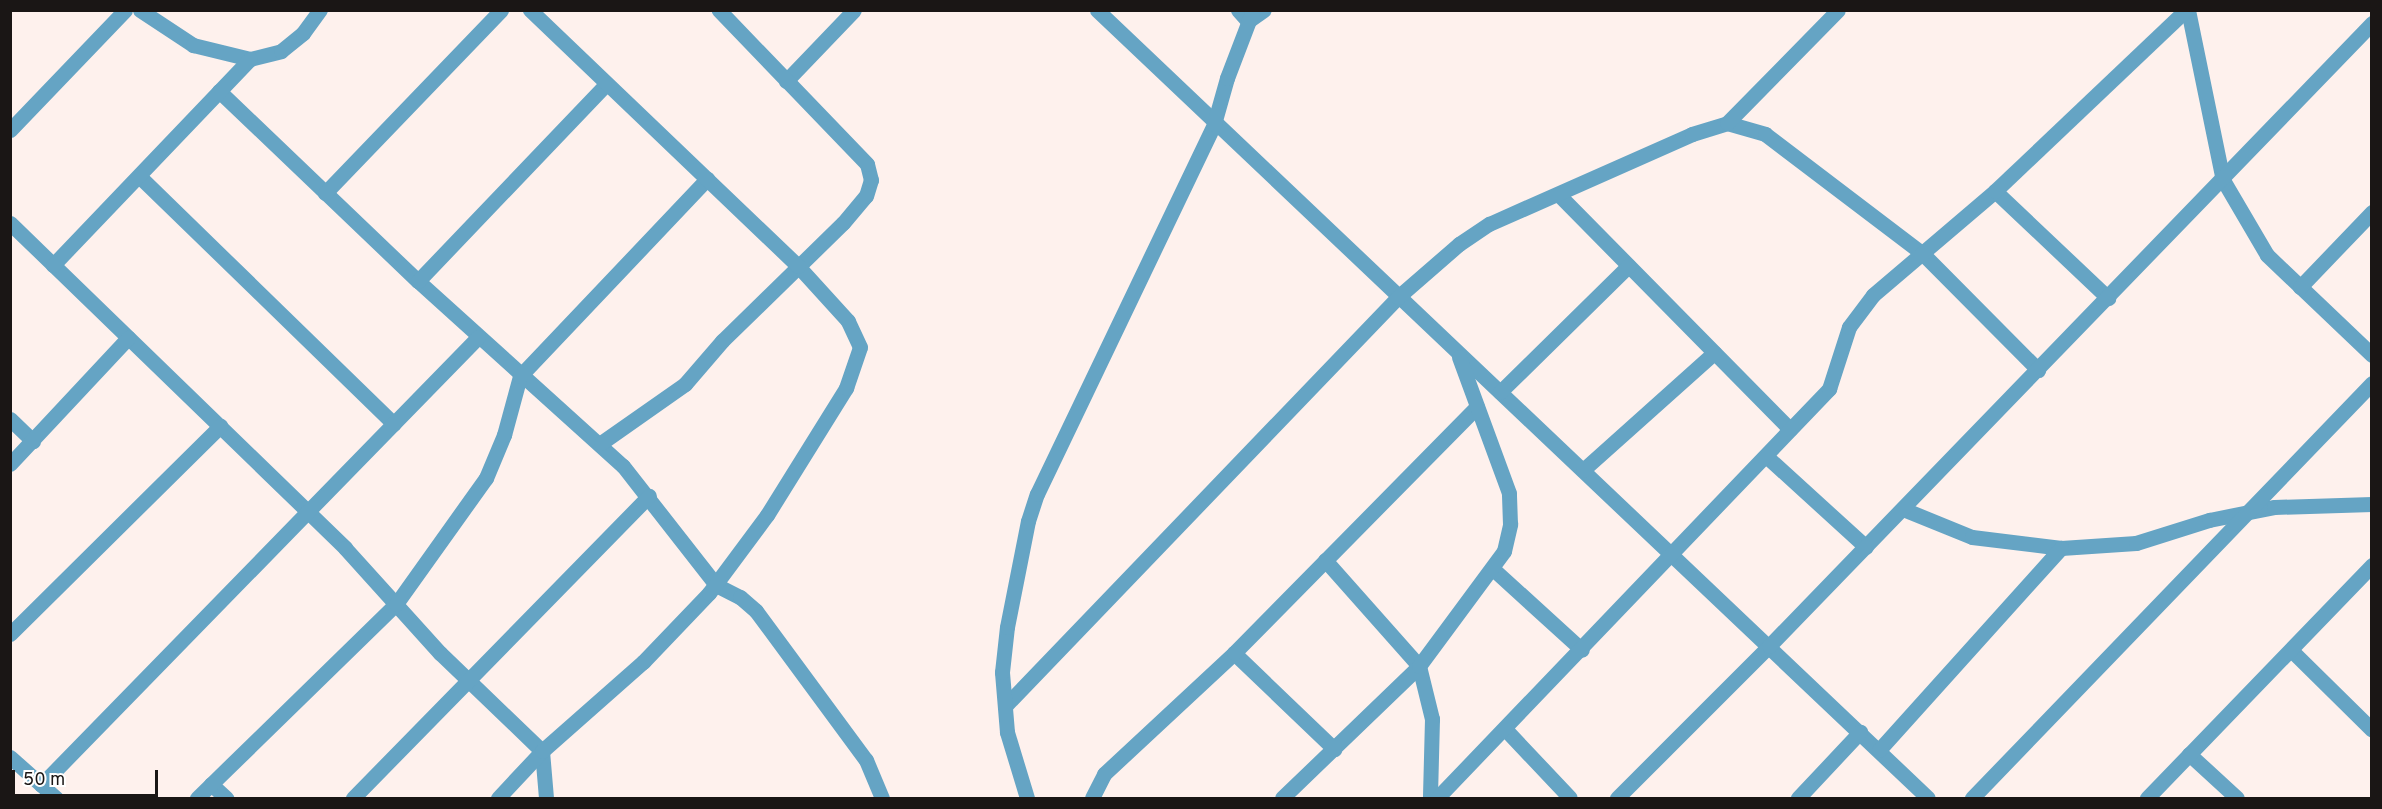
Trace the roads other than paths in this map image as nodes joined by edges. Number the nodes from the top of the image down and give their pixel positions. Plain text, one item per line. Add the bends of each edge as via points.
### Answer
1 (125, 10) edge
2 (140, 10) edge
3 (320, 10) edge
4 (501, 10) edge
5 (530, 10) edge
6 (719, 10) edge
7 (854, 10) edge
8 (1097, 10) edge
9 (1264, 10) edge
10 (1838, 10) edge
11 (2187, 10) edge
12 (1246, 14) edge
13 (2372, 23) edge
14 (250, 59) junction
15 (786, 81) junction
16 (606, 84) junction
17 (219, 91) junction
18 (1727, 123) junction
19 (1214, 124) junction
20 (10, 130) edge
21 (140, 177) junction
22 (708, 179) junction
23 (2223, 180) junction
24 (1995, 191) junction
25 (325, 193) junction
26 (1559, 195) junction
27 (2372, 212) edge
28 (10, 223) edge
29 (1922, 253) junction
30 (53, 265) junction
31 (798, 266) junction
32 (1628, 266) junction
33 (418, 281) junction
34 (2300, 287) junction
35 (1398, 297) junction
36 (2108, 298) junction
37 (478, 337) junction
38 (128, 338) junction
39 (1458, 352) junction
40 (1714, 353) junction
41 (2372, 355) edge
42 (2038, 370) junction
43 (520, 376) junction
44 (2372, 383) edge
45 (1500, 392) junction
46 (1477, 407) junction
47 (10, 419) edge
48 (394, 424) junction
49 (220, 426) junction
50 (1790, 429) junction
51 (33, 441) junction
52 (601, 443) junction
53 (1766, 456) junction
54 (10, 464) edge
55 (1583, 470) junction
56 (649, 496) junction
57 (2372, 504) edge
58 (1903, 509) junction
59 (308, 512) junction
60 (2245, 513) junction
61 (1866, 547) junction
62 (2061, 548) junction
63 (1674, 556) junction
64 (1325, 560) junction
65 (2372, 565) edge
66 (1492, 569) junction
67 (716, 585) junction
68 (396, 604) junction
69 (10, 634) edge
70 (1769, 646) junction
71 (1582, 650) junction
72 (2292, 651) junction
73 (1234, 653) junction
74 (1419, 666) junction
75 (469, 680) junction
76 (1005, 706) junction
77 (1506, 730) junction
78 (2372, 730) edge
79 (1860, 732) junction
80 (1335, 749) junction
81 (1879, 750) junction
82 (542, 751) junction
83 (2189, 754) junction
84 (10, 757) edge
85 (211, 784) junction
86 (41, 785) junction
87 (56, 798) edge
88 (197, 798) edge
89 (226, 798) edge
90 (353, 798) edge
91 (498, 798) edge
92 (546, 798) edge
93 (882, 798) edge
94 (1027, 798) edge
95 (1092, 798) edge
96 (1282, 798) edge
97 (1430, 798) edge
98 (1437, 798) edge
99 (1570, 798) edge
100 (1617, 798) edge
101 (1798, 798) edge
102 (1928, 798) edge
103 (1972, 798) edge
104 (2147, 798) edge
105 (2237, 798) edge

1 - 20 street
2 - 14 street via 193,45
3 - 14 street via 303,33 281,51
4 - 25 street
5 - 16 street
6 - 15 street
7 - 15 street
8 - 19 street
9 - 12 street
10 - 18 street
11 - 23 street
11 - 24 street
12 - 19 street
13 - 23 street
14 - 17 street
15 - 31 street via 867,165 872,180 866,196 843,224
16 - 22 street
16 - 33 street
17 - 21 street
17 - 25 street
18 - 26 street via 1692,134
18 - 29 street via 1765,134
19 - 35 street
19 - 76 street via 1036,494 1007,627 1002,672
21 - 30 street
21 - 48 street
22 - 31 street
22 - 43 street
23 - 34 street via 2267,255
23 - 36 street
24 - 29 street
24 - 36 street
25 - 33 street
26 - 32 street
26 - 35 street via 1489,224 1459,244
27 - 34 street
28 - 30 street
29 - 42 street
29 - 50 street via 1873,295 1849,327 1829,389
30 - 38 street
31 - 52 street via 685,384
31 - 67 street via 848,321 860,347 846,388 767,514
32 - 40 street
32 - 45 street
33 - 37 street
34 - 41 street
35 - 39 street
35 - 76 street
36 - 42 street
37 - 43 street
37 - 48 street
38 - 49 street
38 - 51 street
39 - 45 street
39 - 46 street
40 - 50 street
40 - 55 street
42 - 58 street
43 - 52 street
43 - 68 street via 507,426 486,478
44 - 60 street
45 - 55 street
46 - 64 street
46 - 66 street via 1509,493 1510,524 1504,551
47 - 51 street
48 - 59 street
49 - 59 street
49 - 69 street
50 - 53 street
51 - 54 street
52 - 56 street
53 - 61 street
53 - 63 street
55 - 63 street
56 - 67 street
56 - 75 street
57 - 60 street via 2274,507
58 - 61 street
58 - 62 street via 1972,537
59 - 68 street
59 - 86 street
60 - 62 street via 2136,543
60 - 103 street
61 - 70 street
62 - 81 street
63 - 70 street
63 - 71 street
64 - 73 street
64 - 74 street
65 - 72 street
66 - 71 street
66 - 74 street
67 - 82 street via 643,662
67 - 93 street via 740,597 756,611 866,760
68 - 75 street
68 - 85 street
70 - 79 street
70 - 100 street
71 - 77 street
72 - 78 street
72 - 83 street
73 - 80 street
73 - 95 street via 1104,774
74 - 80 street
74 - 97 street via 1432,720
75 - 82 street
75 - 90 street
76 - 94 street via 1007,732
77 - 98 street
77 - 99 street
79 - 81 street
79 - 101 street
80 - 96 street
81 - 102 street
82 - 91 street
82 - 92 street
83 - 104 street
83 - 105 street
84 - 86 street
85 - 88 street
85 - 89 street
86 - 87 street

